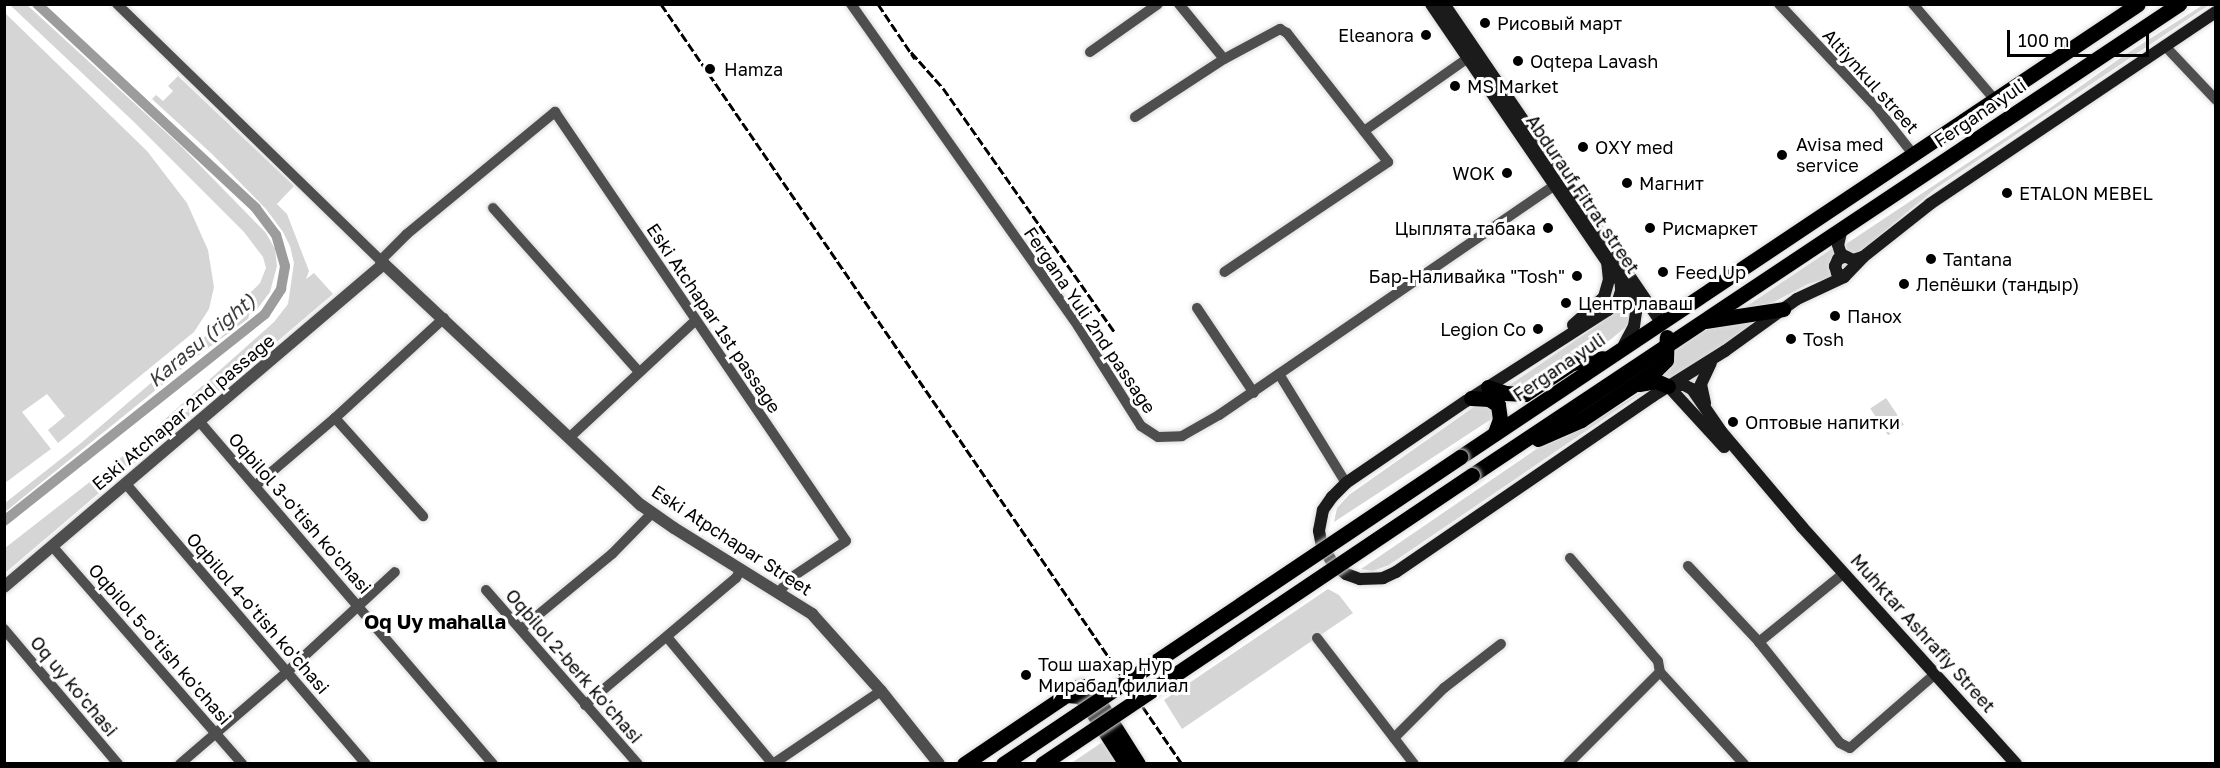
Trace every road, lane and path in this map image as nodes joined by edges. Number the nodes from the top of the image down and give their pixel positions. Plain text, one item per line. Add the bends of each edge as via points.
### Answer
1 (117, 4) edge
2 (851, 4) edge
3 (1158, 4) edge
4 (1179, 4) edge
5 (1431, 4) edge
6 (1444, 4) edge
7 (1913, 4) edge
8 (2179, 4) edge
9 (1784, 6) edge
10 (2129, 7) edge
11 (2216, 12) edge
12 (2165, 46) junction
13 (1090, 52) dead end
14 (1472, 55) junction
15 (1224, 60) junction
16 (1995, 100) junction
17 (2216, 100) edge
18 (555, 112) joint
19 (1135, 117) dead end
20 (1364, 131) junction
21 (1913, 154) junction
22 (1559, 182) junction
23 (493, 208) dead end
24 (1842, 228) junction
25 (1844, 257) junction
26 (1863, 257) junction
27 (1613, 260) junction
28 (382, 262) junction
29 (1224, 272) dead end
30 (1844, 277) junction
31 (1622, 282) junction
32 (1197, 308) dead end
33 (1783, 309) junction
34 (444, 318) junction
35 (695, 321) junction
36 (1662, 322) junction
37 (1699, 322) junction
38 (1668, 343) junction
39 (1614, 353) junction
40 (1713, 360) junction
41 (638, 371) junction
42 (1279, 374) junction
43 (1502, 378) junction
44 (1630, 386) junction
45 (1668, 386) junction
46 (1488, 387) junction
47 (1254, 393) junction
48 (1471, 398) junction
49 (1707, 407) junction
50 (335, 418) junction
51 (199, 421) junction
52 (1495, 433) junction
53 (570, 437) junction
54 (1502, 454) junction
55 (1346, 483) junction
56 (126, 484) junction
57 (255, 486) junction
58 (652, 513) junction
59 (423, 516) dead end
60 (1802, 527) junction
61 (52, 547) junction
62 (1570, 558) dead end
63 (1688, 566) dead end
64 (741, 569) junction
65 (395, 572) dead end
66 (1844, 573) junction
67 (4, 587) edge
68 (486, 590) dead end
69 (779, 592) junction
70 (358, 607) junction
71 (4, 629) edge
72 (521, 629) junction
73 (667, 637) junction
74 (1317, 638) dead end
75 (1759, 642) junction
76 (1501, 644) dead end
77 (287, 672) junction
78 (1660, 672) junction
79 (1935, 674) junction
80 (881, 692) junction
81 (1067, 695) junction
82 (585, 705) junction
83 (216, 733) junction
84 (1394, 738) junction
85 (118, 764) edge
86 (180, 764) edge
87 (242, 764) edge
88 (366, 764) edge
89 (493, 764) edge
90 (638, 764) edge
91 (773, 764) edge
92 (939, 764) edge
93 (964, 764) edge
94 (1003, 764) edge
95 (1042, 764) edge
96 (1126, 764) edge
97 (1138, 764) edge
98 (1414, 764) edge
99 (1568, 764) edge
100 (1744, 764) edge
101 (2016, 764) edge

1 - 28 street
2 - 47 street, Fergana Yuli 2nd passage via 1078,326 1145,430 1164,438 1182,436
3 - 13 street
4 - 15 street
5 - 14 main road, Abdurauf Fitrat street
6 - 14 main road, Abdurauf Fitrat street
7 - 16 street
8 - 24 main road, Fergana yuli
9 - 21 street, Altiynkul street
10 - 16 main road, Fergana yuli
11 - 12 main road
12 - 17 street
12 - 26 main road via 1930,204
14 - 20 street
14 - 22 main road, Abdurauf Fitrat street
15 - 19 street
15 - 20 street via 1280,29
16 - 21 main road, Fergana yuli
18 - 28 street, Eski Atchapar 2nd passage via 407,234
18 - 35 street, Eski Atchapar 1st passage
20 - 29 street via 1388,162
21 - 36 main road, Fergana yuli
22 - 27 main road, Abdurauf Fitrat street
22 - 42 street, Fergana Yuli 2nd passage
23 - 41 street
24 - 25 main road via 1838,245
24 - 37 main road, Fergana yuli
25 - 26 main road
25 - 30 main road via 1835,266
26 - 30 main road
27 - 31 main road
27 - 36 main road, Abdurauf Fitrat street
27 - 43 main road via 1608,287 1600,303
28 - 34 street, Eski Atpchapar Street
28 - 51 street, Eski Atchapar 2nd passage
30 - 33 main road
31 - 39 main road, Abdurauf Fitrat street via 1634,302 1636,320 1632,333
31 - 43 main road via 1620,297 1608,310
32 - 47 street
33 - 37 main road
33 - 40 main road
34 - 50 street
34 - 53 street, Eski Atpchapar Street
35 - 41 street
35 - 69 street, Eski Atchapar 1st passage via 846,541 792,577
36 - 38 main road
36 - 39 main road, Fergana yuli
37 - 38 main road, Fergana yuli
38 - 44 main road via 1665,362
38 - 54 main road
39 - 46 main road via 1572,363 1525,394
39 - 52 main road, Fergana yuli
40 - 45 main road
40 - 49 main road via 1701,384
41 - 53 street
42 - 47 street, Fergana Yuli 2nd passage
42 - 55 street
43 - 46 main road
44 - 45 main road via 1656,381
44 - 54 main road via 1581,420
45 - 49 main road via 1692,389
45 - 55 main road via 1383,578 1360,579 1346,574 1329,560 1322,546 1319,531 1323,510
45 - 60 main road via 1787,519
46 - 48 main road
48 - 52 main road via 1489,399 1498,405 1500,420
48 - 55 main road
49 - 60 main road via 1721,431
50 - 57 street
50 - 59 street
51 - 56 street, Eski Atchapar 2nd passage
51 - 57 street, Oqbilol 3-o'tish ko'chasi
52 - 94 main road, Fergana yuli, bridge
53 - 58 street, Eski Atpchapar Street
54 - 95 main road, bridge
56 - 61 street, Eski Atchapar 2nd passage
56 - 77 street, Oqbilol 4-o'tish ko'chasi
57 - 70 street, Oqbilol 3-o'tish ko'chasi
58 - 64 street, Eski Atpchapar Street
58 - 72 street via 612,554
60 - 66 main road, Muhktar Ashrafiy Street
61 - 67 street, Eski Atchapar 2nd passage
61 - 83 street, Oqbilol 5-o'tish ko'chasi
62 - 78 street via 1658,661
63 - 75 street
64 - 69 street, Eski Atpchapar Street
64 - 73 street via 736,578
65 - 70 street
66 - 75 street
66 - 79 main road, Muhktar Ashrafiy Street
68 - 72 street, Oqbilol 2-berk ko'chasi
69 - 80 street, Eski Atpchapar Street via 821,623
70 - 77 street
70 - 89 street, Oqbilol 3-o'tish ko'chasi
71 - 85 street, Oq uy ko'chasi
72 - 82 street, Oqbilol 2-berk ko'chasi
73 - 82 street
73 - 91 street
74 - 84 street
75 - 79 street via 1840,743 1850,748
76 - 84 street via 1444,688
77 - 83 street
77 - 88 street, Oqbilol 4-o'tish ko'chasi
78 - 99 street
78 - 100 street
79 - 101 main road, Muhktar Ashrafiy Street
80 - 91 street
80 - 92 street, Eski Atpchapar Street
81 - 93 main road
81 - 96 main road via 1079,696 1086,702
81 - 97 main road via 1082,686 1090,688
82 - 90 street, Oqbilol 2-berk ko'chasi
83 - 86 street
83 - 87 street, Oqbilol 5-o'tish ko'chasi
84 - 98 street

